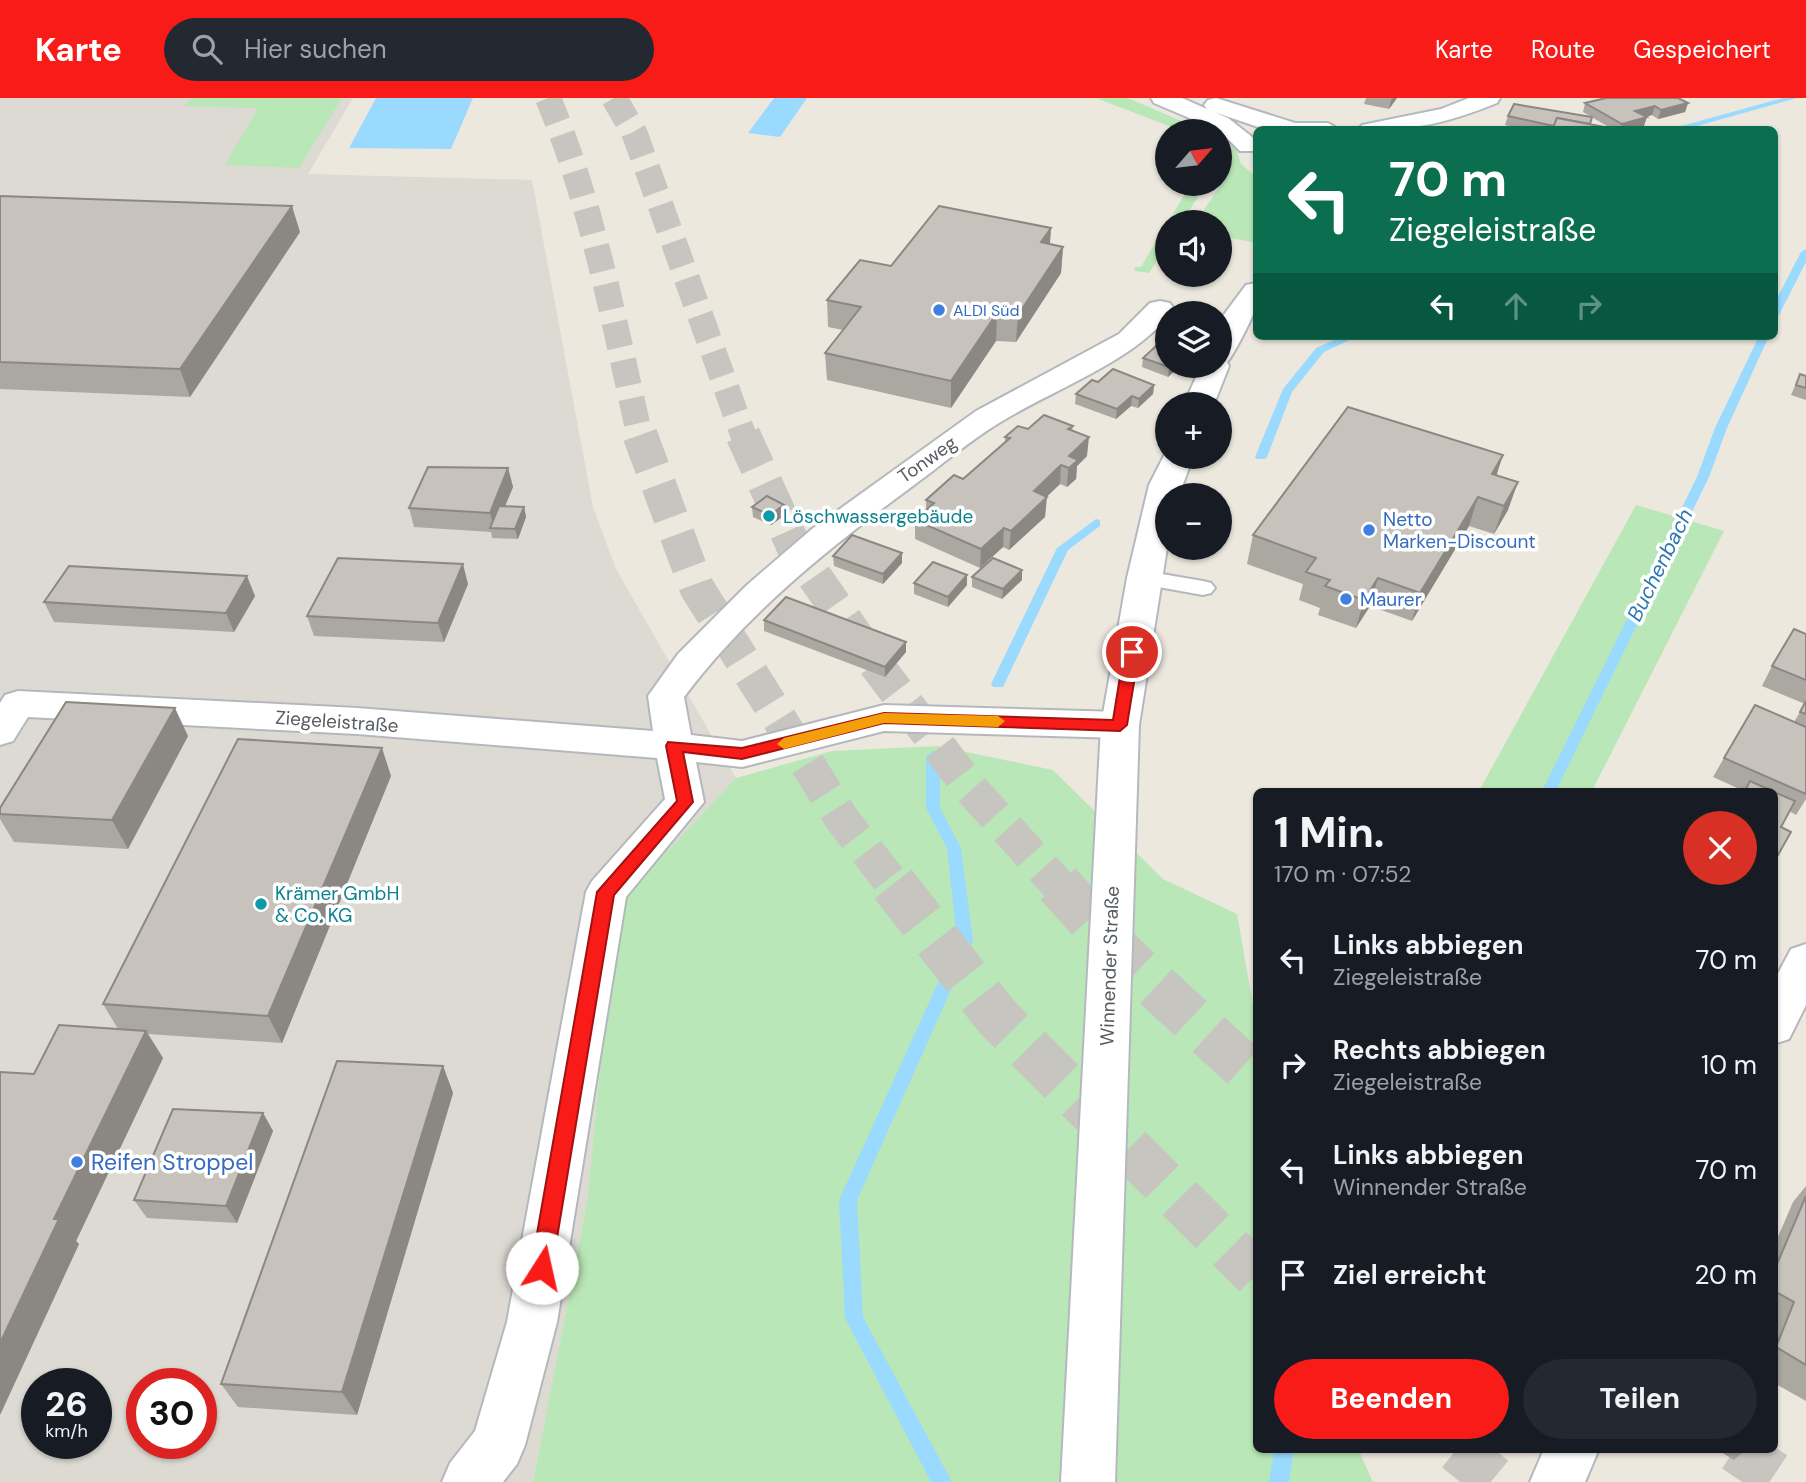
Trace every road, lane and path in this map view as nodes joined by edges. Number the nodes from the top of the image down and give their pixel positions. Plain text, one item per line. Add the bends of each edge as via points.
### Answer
1 (1162, 98) edge
2 (1196, 98) edge
3 (1489, 98) edge
4 (1447, 115) junction
5 (1275, 126) edge
6 (1391, 126) edge
7 (1431, 126) edge
8 (1253, 149) edge
9 (1253, 295) edge
10 (1155, 314) edge
11 (1232, 324) edge
12 (1172, 469) edge
13 (1144, 578) junction
14 (1203, 588) dead end
15 (6, 713) edge
16 (1120, 725) junction
17 (674, 746) junction
18 (1806, 961) edge
19 (1778, 1018) edge
20 (1570, 1453) edge
21 (469, 1482) edge
22 (1088, 1482) edge
23 (1557, 1482) edge

1 - 8 street via 1220,122
2 - 5 street
3 - 4 street
4 - 6 street
4 - 7 street
9 - 11 street
10 - 17 street, Tonweg via 1129,340 988,417 908,472 758,593 666,696
12 - 13 street, Winnender Straße
13 - 14 lane
13 - 16 street, Winnender Straße
15 - 17 street, Ziegeleistraße via 356,721
16 - 17 street, Ziegeleistraße via 884,718 742,754
16 - 22 street, Winnender Straße
17 - 21 street via 685,802 606,892 533,1322 498,1444
18 - 19 street
20 - 23 street

